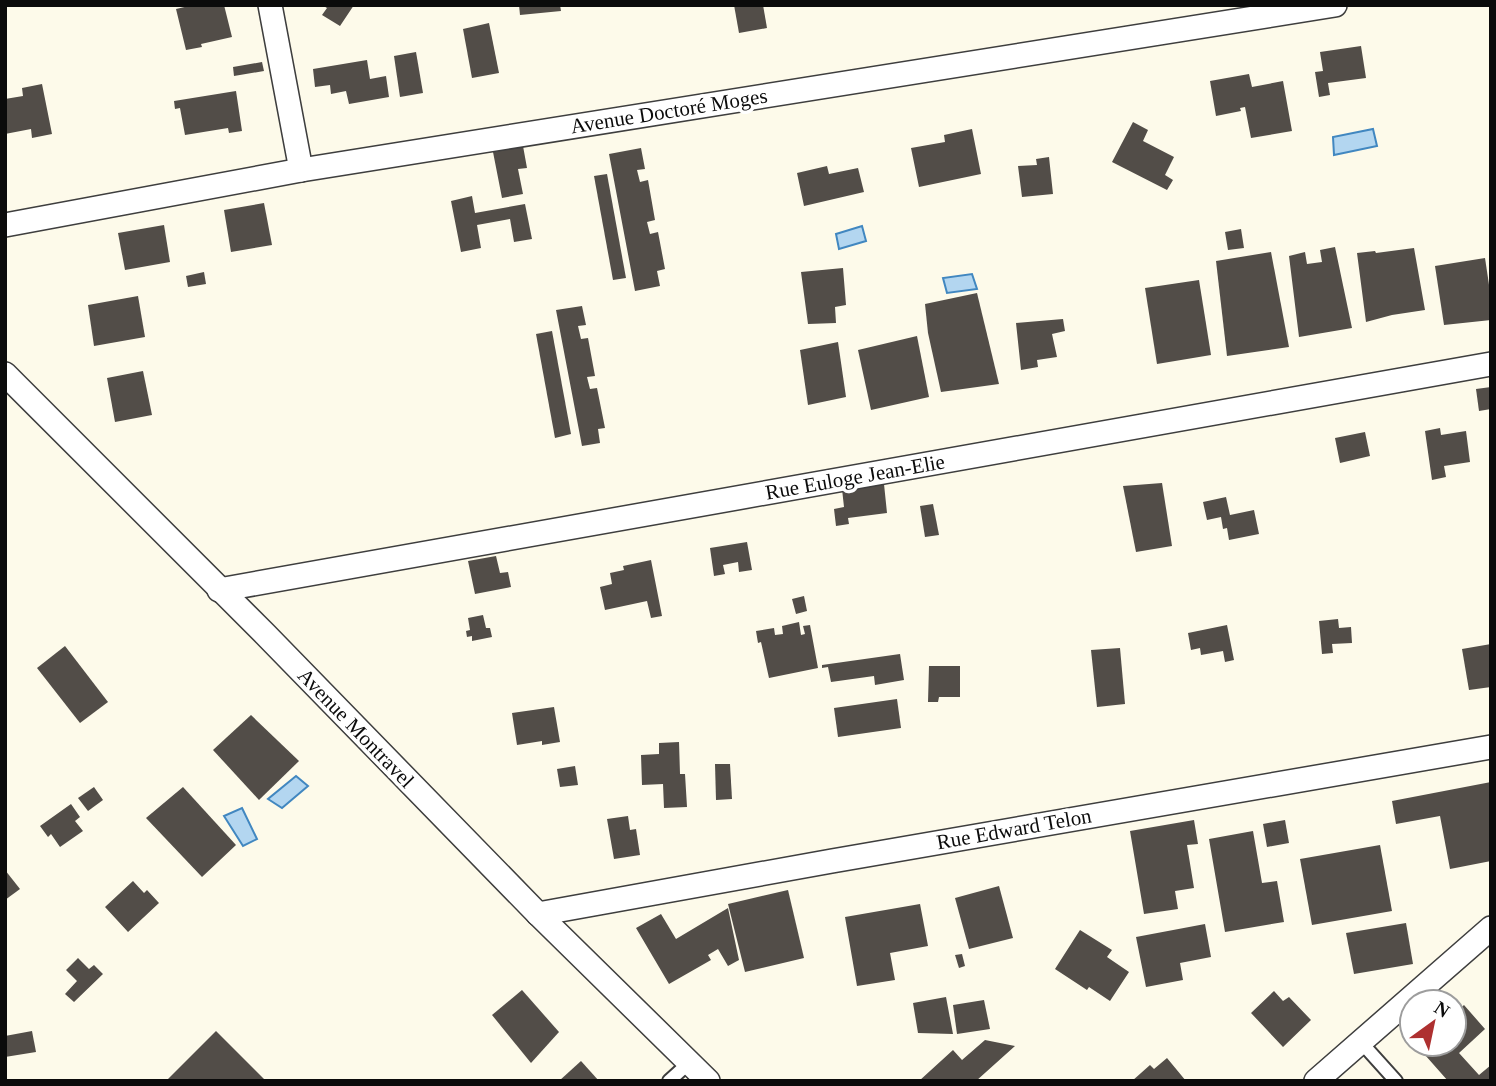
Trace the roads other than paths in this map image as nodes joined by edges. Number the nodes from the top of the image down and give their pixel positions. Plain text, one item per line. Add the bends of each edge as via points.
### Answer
1 (270, 5) edge
2 (1335, 5) edge
3 (301, 170) junction
4 (5, 225) edge
5 (1491, 364) edge
6 (5, 374) edge
7 (219, 590) junction
8 (1491, 747) edge
9 (537, 914) junction
10 (1491, 928) edge
11 (1360, 1041) junction
12 (690, 1062) junction
13 (669, 1081) edge
14 (708, 1081) edge
15 (1315, 1081) edge
16 (1396, 1081) edge

1 - 3 street
2 - 3 street, Avenue Doctoré Moges
3 - 4 street, Avenue Doctoré Moges
5 - 7 street, Rue Euloge Jean-Elie
6 - 7 street, Avenue Montravel
7 - 9 street, Avenue Montravel
8 - 9 street, Rue Edward Telon
9 - 12 street, Avenue Montravel
10 - 11 street
11 - 15 street
11 - 16 lane
12 - 13 lane
12 - 14 street, Avenue Montravel

